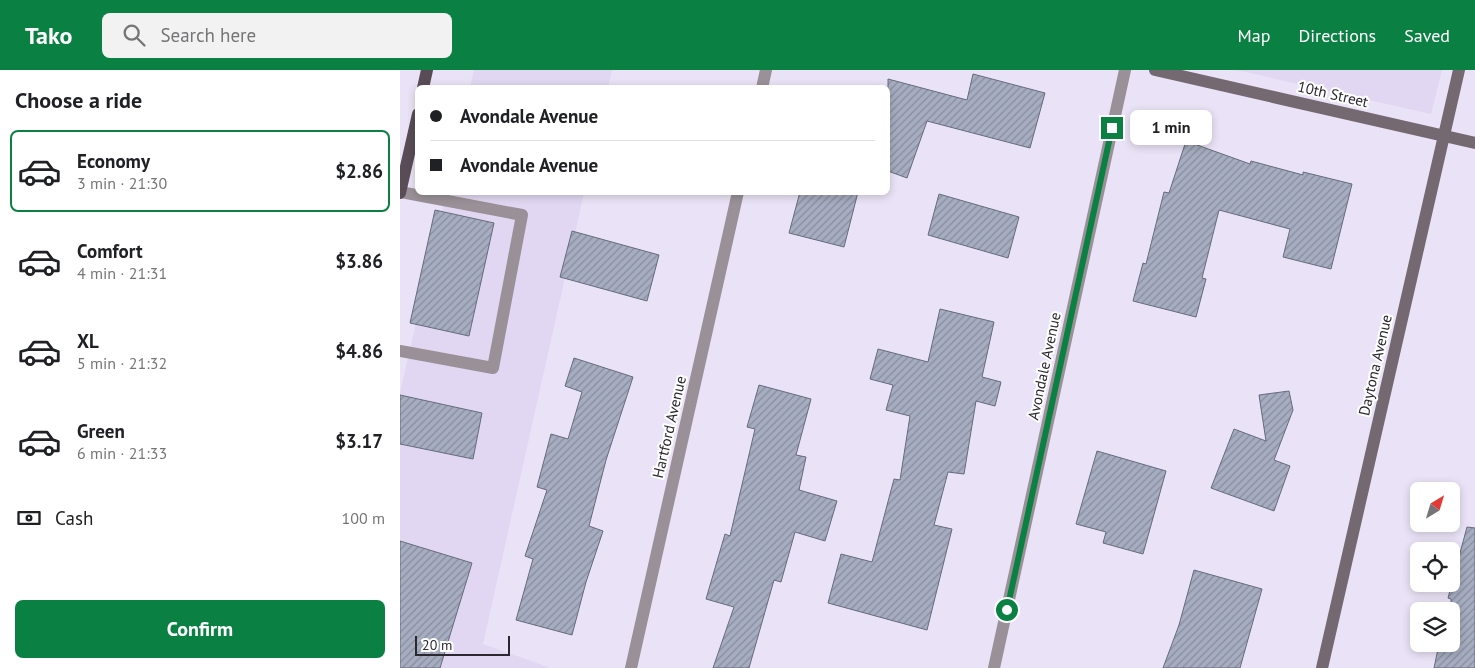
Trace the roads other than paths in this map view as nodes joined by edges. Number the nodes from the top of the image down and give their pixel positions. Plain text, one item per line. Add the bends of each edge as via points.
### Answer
1 (427, 70) edge
2 (766, 70) edge
3 (1125, 70) edge
4 (1155, 70) edge
5 (1459, 70) edge
6 (424, 85) edge
7 (763, 85) edge
8 (415, 127) edge
9 (1444, 136) junction
10 (1475, 143) edge
11 (400, 192) edge
12 (415, 195) edge
13 (416, 195) edge
14 (737, 195) edge
15 (400, 351) edge
16 (631, 668) edge
17 (994, 668) edge
18 (1322, 668) edge

1 - 6 main road
2 - 7 street
3 - 17 street, Avondale Avenue
4 - 9 street, 10th Street
5 - 9 street, Daytona Avenue
8 - 11 main road
9 - 10 street, 10th Street
9 - 18 street, Daytona Avenue
11 - 12 street
13 - 15 street via 522,215 493,368
14 - 16 street, Hartford Avenue

